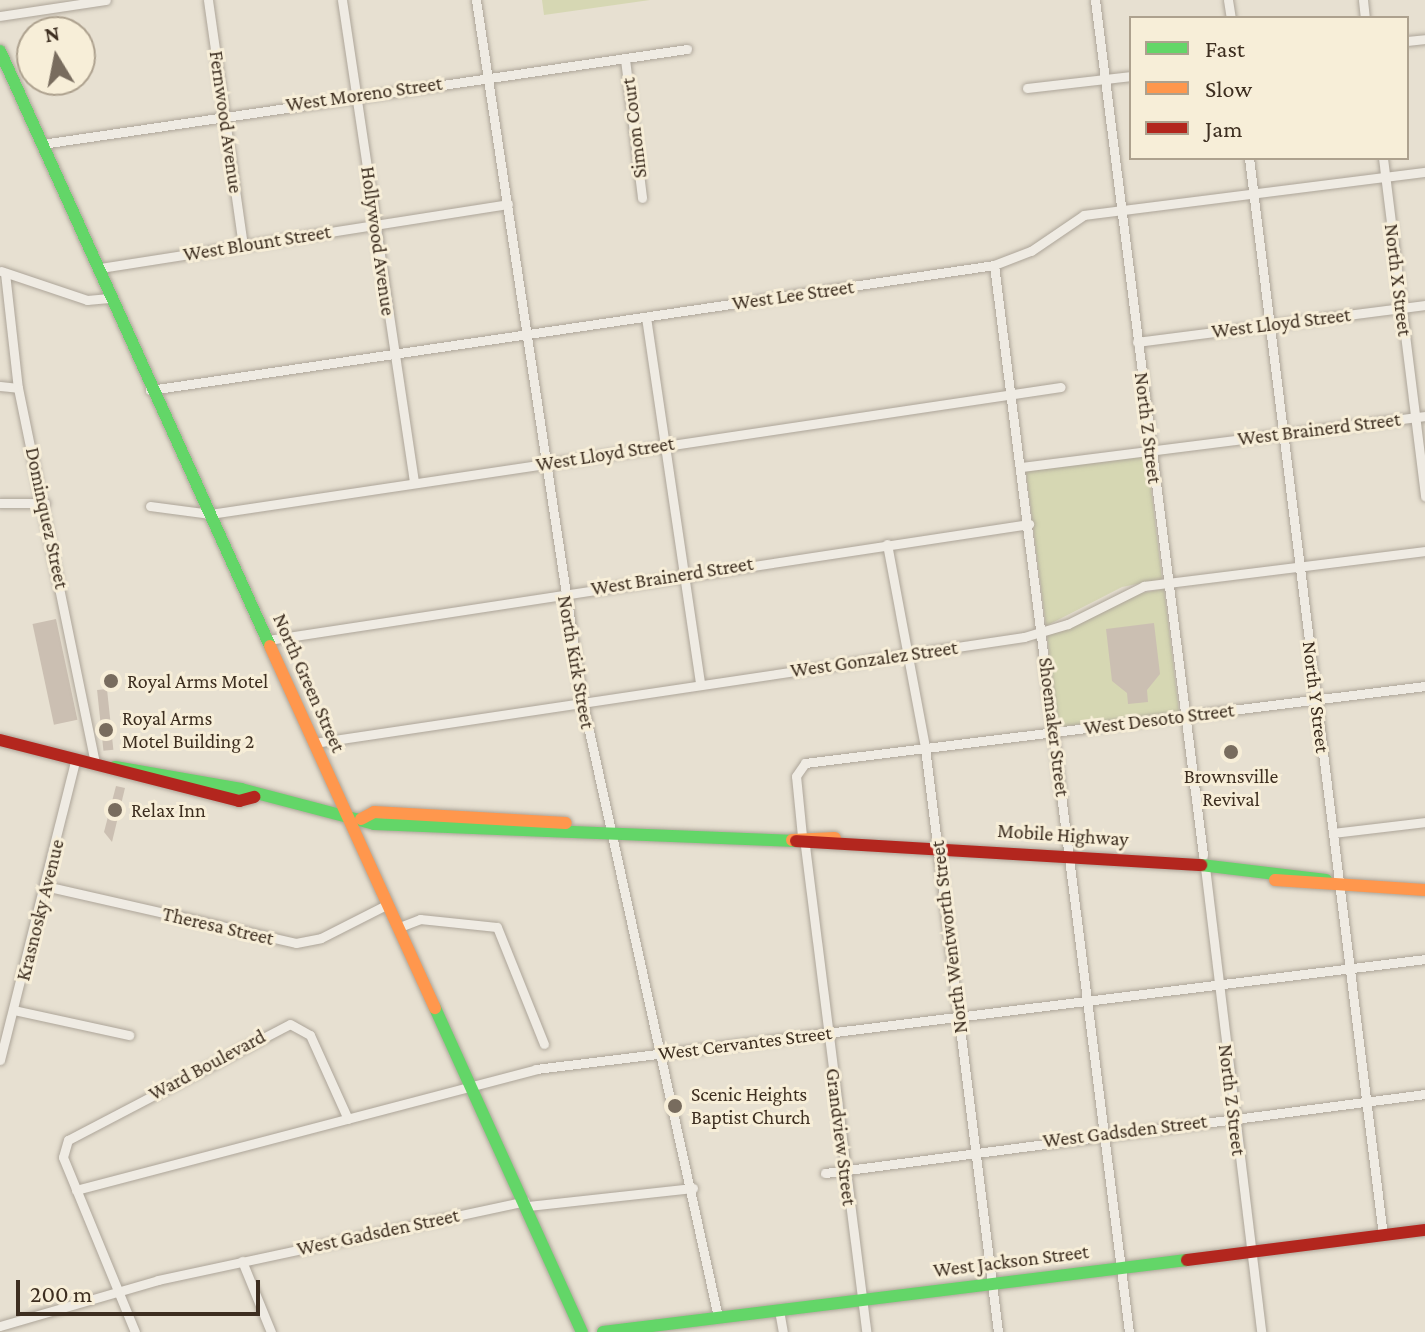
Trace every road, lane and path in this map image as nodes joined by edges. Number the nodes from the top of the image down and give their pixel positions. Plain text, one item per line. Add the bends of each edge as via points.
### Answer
1 (106, 0) edge
2 (208, 0) edge
3 (342, 0) edge
4 (476, 0) edge
5 (1095, 0) edge
6 (0, 16) edge
7 (687, 49) dead end
8 (0, 51) edge
9 (625, 59) junction
10 (487, 76) junction
11 (1129, 76) edge
12 (1105, 80) junction
13 (1027, 88) dead end
14 (357, 95) junction
15 (224, 114) junction
16 (42, 144) junction
17 (1249, 160) edge
18 (1383, 160) edge
19 (1425, 172) edge
20 (1385, 177) junction
21 (1252, 194) junction
22 (642, 198) dead end
23 (508, 204) junction
24 (1121, 210) junction
25 (376, 224) junction
26 (243, 245) junction
27 (994, 265) junction
28 (100, 268) junction
29 (2, 272) edge
30 (112, 298) junction
31 (1425, 305) edge
32 (1401, 308) junction
33 (646, 317) junction
34 (1269, 325) junction
35 (528, 334) junction
36 (1137, 342) junction
37 (395, 353) junction
38 (0, 386) edge
39 (1061, 387) dead end
40 (18, 388) junction
41 (150, 390) junction
42 (1012, 394) junction
43 (1420, 416) edge
44 (1283, 434) junction
45 (664, 445) junction
46 (1151, 450) junction
47 (545, 463) junction
48 (1022, 467) junction
49 (414, 483) junction
50 (1425, 496) edge
51 (0, 503) edge
52 (45, 503) junction
53 (150, 506) dead end
54 (210, 514) junction
55 (1029, 524) junction
56 (887, 544) junction
57 (1425, 551) edge
58 (1300, 567) junction
59 (683, 574) junction
60 (1167, 584) junction
61 (563, 593) junction
62 (1042, 632) junction
63 (268, 640) junction
64 (908, 656) junction
65 (700, 683) junction
66 (1425, 686) edge
67 (582, 699) junction
68 (1316, 700) junction
69 (1184, 716) junction
70 (1055, 732) junction
71 (0, 740) edge
72 (314, 743) junction
73 (925, 748) junction
74 (76, 758) junction
75 (95, 762) junction
76 (799, 767) joint
77 (346, 815) junction
78 (1425, 822) edge
79 (606, 829) junction
80 (1333, 833) junction
81 (800, 841) junction
82 (938, 847) junction
83 (1070, 854) junction
84 (1204, 861) junction
85 (1332, 881) junction
86 (45, 886) junction
87 (1425, 890) edge
88 (386, 905) junction
89 (397, 928) junction
90 (1425, 959) edge
91 (1349, 969) junction
92 (1217, 984) junction
93 (1090, 999) junction
94 (14, 1010) junction
95 (958, 1016) junction
96 (828, 1033) junction
97 (129, 1035) dead end
98 (544, 1044) dead end
99 (661, 1054) junction
100 (0, 1060) edge
101 (470, 1085) junction
102 (1425, 1094) edge
103 (1366, 1101) junction
104 (1235, 1118) junction
105 (348, 1119) junction
106 (1104, 1133) junction
107 (975, 1150) junction
108 (845, 1166) junction
109 (825, 1173) dead end
110 (693, 1188) junction
111 (76, 1190) junction
112 (526, 1203) junction
113 (1425, 1230) edge
114 (1383, 1235) junction
115 (1251, 1252) junction
116 (242, 1261) junction
117 (1121, 1268) junction
118 (991, 1284) junction
119 (118, 1291) junction
120 (861, 1300) junction
121 (779, 1310) junction
122 (718, 1317) junction
123 (0, 1326) edge
124 (135, 1332) edge
125 (271, 1332) edge
126 (582, 1332) edge
127 (603, 1332) edge
128 (783, 1332) edge
129 (866, 1332) edge
130 (998, 1332) edge
131 (1129, 1332) edge
132 (1261, 1332) edge

1 - 6 street
2 - 15 street, Fernwood Avenue
3 - 14 street, Hollywood Avenue
4 - 10 street, North Kirk Street
5 - 12 street, North Z Street
7 - 9 street, West Moreno Street
8 - 16 street, North Green Street
9 - 10 street, West Moreno Street
9 - 22 street, Simon Court
10 - 14 street, West Moreno Street
10 - 23 street, North Kirk Street
11 - 12 street
12 - 13 street
12 - 24 street, North Z Street
14 - 15 street, West Moreno Street
14 - 25 street, Hollywood Avenue
15 - 16 street, West Moreno Street
15 - 26 street, Fernwood Avenue
16 - 28 street, North Green Street
17 - 21 street, North Y Street
18 - 20 street, North X Street
19 - 20 street, West Lee Street
20 - 21 street, West Lee Street
20 - 32 street, North X Street
21 - 24 street, West Lee Street
21 - 34 street, North Y Street
23 - 25 street, West Blount Street
23 - 35 street, North Kirk Street
24 - 27 street, West Lee Street via 1077,218 1031,251
24 - 36 street, North Z Street
25 - 26 street, West Blount Street
25 - 37 street, Hollywood Avenue
26 - 28 street, West Blount Street
27 - 33 street, West Lee Street
27 - 42 street, Shoemaker Street
28 - 30 street, North Green Street
29 - 30 street via 87,300
29 - 40 street, Dominquez Street
30 - 41 street, North Green Street
31 - 32 street, West Lloyd Street
32 - 34 street, West Lloyd Street
32 - 43 street, North X Street
33 - 35 street, West Lee Street
33 - 45 street
34 - 36 street, West Lloyd Street
34 - 44 street, North Y Street
35 - 37 street, West Lee Street
35 - 47 street, North Kirk Street
36 - 46 street, North Z Street
37 - 41 street, West Lee Street
37 - 49 street, Hollywood Avenue
38 - 40 street
39 - 42 street, West Lloyd Street
40 - 52 street, Dominquez Street
41 - 54 street, North Green Street
42 - 45 street, West Lloyd Street
42 - 48 street, Shoemaker Street
43 - 44 street, West Brainerd Street
43 - 50 street, North X Street
44 - 46 street, West Brainerd Street
44 - 58 street, North Y Street
45 - 47 street, West Lloyd Street
45 - 59 street
46 - 48 street, West Brainerd Street
46 - 60 street, North Z Street
47 - 49 street, West Lloyd Street
47 - 61 street, North Kirk Street
48 - 55 street, Shoemaker Street
49 - 54 street, West Lloyd Street
51 - 52 street
52 - 75 street, Dominquez Street
53 - 54 street, West Lloyd Street
54 - 63 street, North Green Street
55 - 56 street, West Brainerd Street
55 - 62 street, Shoemaker Street
56 - 59 street, West Brainerd Street
56 - 64 street, North Wentworth Street
57 - 58 street, West Gonzalez Street
58 - 60 street, West Gonzalez Street
58 - 68 street, North Y Street
59 - 61 street, West Brainerd Street
59 - 65 street
60 - 62 street, West Gonzalez Street via 1123,591
60 - 69 street, North Z Street
61 - 63 street, West Brainerd Street
61 - 67 street, North Kirk Street
62 - 64 street, West Gonzalez Street
62 - 70 street, Shoemaker Street
63 - 72 street, North Green Street
64 - 65 street, West Gonzalez Street
64 - 73 street, North Wentworth Street
65 - 67 street, West Gonzalez Street
66 - 68 street, West Desoto Street
67 - 72 street, West Gonzalez Street
67 - 79 street, North Kirk Street
68 - 69 street, West Desoto Street
68 - 80 street, North Y Street
69 - 70 street, West Desoto Street
69 - 84 street, North Z Street
70 - 73 street, West Desoto Street
70 - 83 street, Shoemaker Street
71 - 74 street, Mobile Highway
72 - 77 street, North Green Street
73 - 76 street, West Desoto Street
73 - 82 street, North Wentworth Street
74 - 75 street, Mobile Highway
74 - 86 street, Krasnosky Avenue
75 - 77 street, Mobile Highway
76 - 81 street, Grandview Street
77 - 79 street, Mobile Highway via 361,819 374,812
77 - 88 street, North Green Street
78 - 80 street
79 - 81 street, Mobile Highway
79 - 99 street, North Kirk Street
80 - 85 street, North Y Street
81 - 82 street, Mobile Highway
81 - 96 street, Grandview Street
82 - 83 street, Mobile Highway
82 - 95 street, North Wentworth Street
83 - 84 street, Mobile Highway
83 - 93 street, Shoemaker Street
84 - 85 street, Mobile Highway via 1232,871
84 - 92 street, North Z Street
85 - 87 street, Mobile Highway
85 - 91 street, North Y Street
86 - 88 street, Theresa Street via 296,943 321,938
86 - 94 street, Krasnosky Avenue
88 - 89 street, North Green Street
89 - 98 street via 420,919 497,927
89 - 101 street, North Green Street
90 - 91 street, West Cervantes Street
91 - 92 street, West Cervantes Street
91 - 103 street, North Y Street
92 - 93 street, West Cervantes Street
92 - 104 street, North Z Street
93 - 95 street, West Cervantes Street
93 - 106 street, Shoemaker Street
94 - 97 street
94 - 100 street, Krasnosky Avenue
95 - 96 street, West Cervantes Street
95 - 107 street, North Wentworth Street
96 - 99 street, West Cervantes Street
96 - 108 street, Grandview Street
99 - 101 street, West Cervantes Street via 536,1069
99 - 110 street, North Kirk Street
101 - 105 street, West Cervantes Street
101 - 112 street, North Green Street
102 - 103 street, West Gadsden Street
103 - 104 street, West Gadsden Street
103 - 114 street, North Y Street
104 - 106 street, West Gadsden Street
104 - 115 street, North Z Street
105 - 111 street, West Cervantes Street
105 - 111 street, Ward Boulevard via 310,1035 290,1024 66,1142 63,1157
106 - 107 street, West Gadsden Street
106 - 117 street, Shoemaker Street
107 - 108 street, West Gadsden Street
107 - 118 street, North Wentworth Street
108 - 109 street, West Gadsden Street
108 - 120 street, Grandview Street
110 - 112 street, West Gadsden Street
110 - 122 street, North Kirk Street
111 - 119 street
112 - 116 street, West Gadsden Street
112 - 126 street, North Green Street
113 - 114 street, West Jackson Street
114 - 115 street, West Jackson Street
115 - 117 street, West Jackson Street
115 - 132 street, North Z Street
116 - 119 street, West Gadsden Street
116 - 125 street
117 - 118 street, West Jackson Street
117 - 131 street, Shoemaker Street
118 - 120 street, West Jackson Street
118 - 130 street, North Wentworth Street
119 - 123 street, West Gadsden Street
119 - 124 street
120 - 121 street, West Jackson Street
120 - 129 street, Grandview Street
121 - 122 street, West Jackson Street
121 - 128 street
122 - 127 street, West Jackson Street

